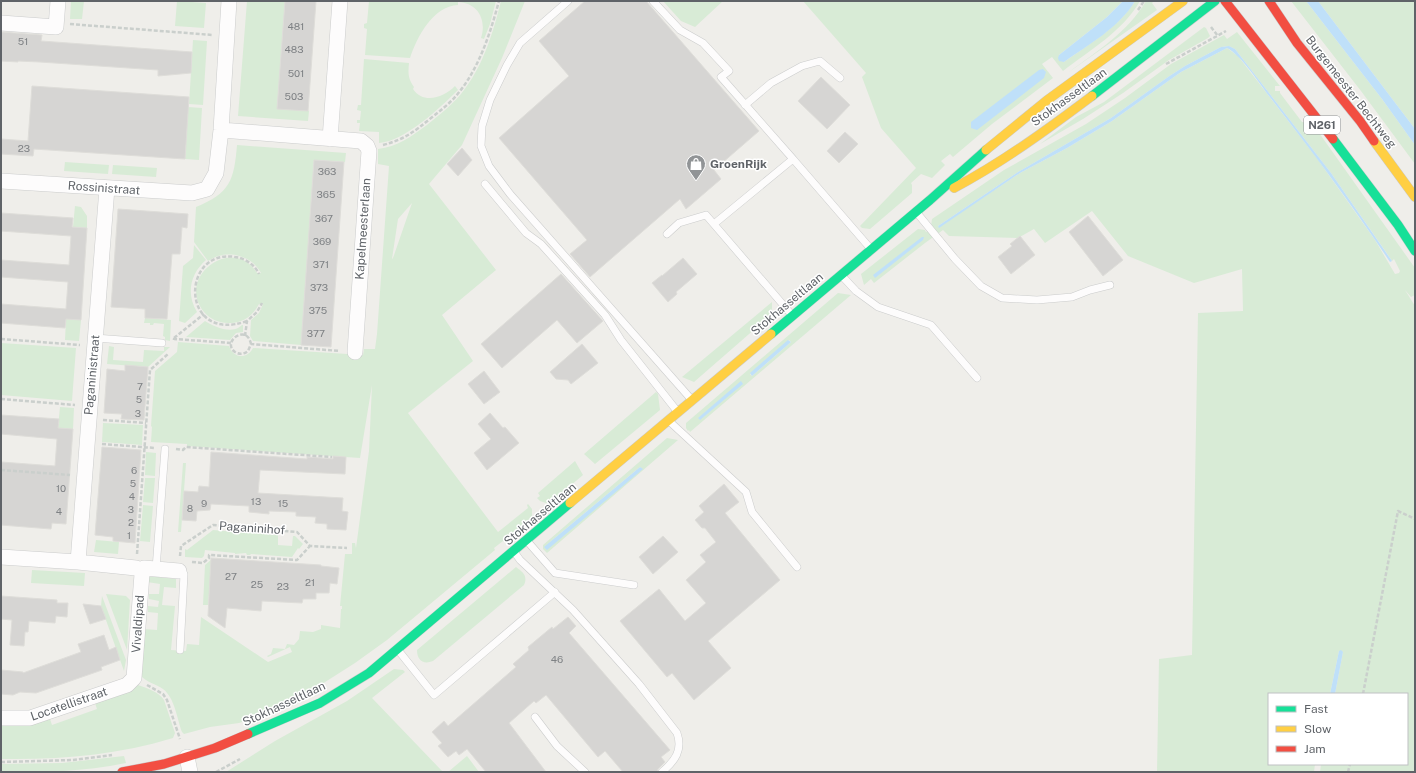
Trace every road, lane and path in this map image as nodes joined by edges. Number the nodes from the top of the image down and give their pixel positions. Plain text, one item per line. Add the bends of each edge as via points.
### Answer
1 (58, 1) edge
2 (229, 1) edge
3 (340, 1) edge
4 (499, 1) edge
5 (568, 1) edge
6 (653, 1) edge
7 (1183, 1) edge
8 (1215, 1) edge
9 (1225, 1) edge
10 (1269, 1) edge
11 (1, 23) edge
12 (56, 23) junction
13 (227, 36) junction
14 (840, 78) dead end
15 (746, 105) junction
16 (221, 130) junction
17 (330, 139) junction
18 (367, 147) junction
19 (793, 159) junction
20 (1, 181) edge
21 (486, 184) dead end
22 (107, 188) junction
23 (1415, 197) edge
24 (930, 200) junction
25 (916, 211) junction
26 (714, 224) junction
27 (667, 234) dead end
28 (871, 249) junction
29 (1415, 251) edge
30 (259, 274) dead end
31 (841, 274) junction
32 (1110, 285) dead end
33 (262, 303) dead end
34 (204, 314) junction
35 (793, 315) junction
36 (247, 320) junction
37 (245, 336) junction
38 (1, 339) edge
39 (174, 339) junction
40 (95, 342) junction
41 (162, 343) joint
42 (232, 343) junction
43 (173, 344) junction
44 (251, 344) junction
45 (355, 352) joint
46 (978, 378) dead end
47 (1, 399) edge
48 (692, 400) junction
49 (89, 412) junction
50 (678, 412) junction
51 (669, 421) junction
52 (146, 423) junction
53 (87, 443) junction
54 (144, 447) junction
55 (165, 448) junction
56 (332, 457) dead end
57 (1, 470) edge
58 (84, 476) junction
59 (1415, 519) edge
60 (527, 540) junction
61 (310, 546) junction
62 (347, 548) dead end
63 (514, 551) junction
64 (1, 557) edge
65 (78, 562) junction
66 (180, 566) junction
67 (796, 567) dead end
68 (138, 569) junction
69 (156, 569) junction
70 (634, 585) dead end
71 (555, 592) junction
72 (397, 649) junction
73 (180, 650) dead end
74 (134, 678) junction
75 (1363, 693) edge
76 (535, 717) dead end
77 (1, 718) edge
78 (180, 739) dead end
79 (119, 754) dead end
80 (1, 762) edge
81 (189, 765) edge
82 (222, 771) edge
83 (122, 772) edge
84 (216, 772) edge
85 (585, 772) edge
86 (662, 772) edge

1 - 12 street
2 - 13 street
3 - 17 street
4 - 18 path via 481,56 456,97 404,138 382,146
5 - 48 lane via 520,43 490,100 482,126 481,146 489,166 510,194
6 - 15 lane via 680,30 703,43 728,71 721,77
7 - 24 street, Stokhasseltlaan via 1046,101 971,162
8 - 24 street, Stokhasseltlaan via 1042,132 975,177
9 - 29 street, N261 via 1348,156
10 - 23 street, Burgemeester Bechtweg / N261 via 1297,43 1360,121
11 - 12 street via 56,27
12 - 13 path
13 - 16 street
14 - 15 lane via 820,61 802,66 771,83
15 - 19 lane
16 - 17 street
16 - 22 street, Rossinistraat via 216,173 206,189 192,193
17 - 18 street via 361,141
18 - 45 street, Kapelmeesterlaan via 369,151
19 - 26 lane
19 - 28 lane
20 - 22 street, Rossinistraat
21 - 50 lane via 526,233 541,244 605,315 621,340
22 - 40 street, Paganinistraat
24 - 25 street, Stokhasseltlaan
25 - 28 street, Stokhasseltlaan
25 - 32 lane via 981,286 1002,298 1037,300 1072,297
26 - 27 lane via 706,215 679,223
26 - 35 lane
28 - 31 street, Stokhasseltlaan
30 - 34 path via 250,262 238,257 223,257 208,263 199,274 194,291
31 - 35 street, Stokhasseltlaan
31 - 46 lane via 856,291 878,307 931,325
33 - 36 path via 257,312
34 - 36 path via 214,322 229,326
34 - 39 path
35 - 48 street, Stokhasseltlaan
36 - 37 path
37 - 42 path via 235,337
37 - 44 path
38 - 40 path
39 - 42 path
39 - 43 path
40 - 41 lane
40 - 49 street, Paganinistraat
41 - 43 path
42 - 44 path via 233,349 240,354 248,351
43 - 52 path via 173,350 150,370
44 - 45 path
47 - 49 path
48 - 50 street, Stokhasseltlaan
49 - 52 path
49 - 53 street, Paganinistraat
50 - 51 street, Stokhasseltlaan
51 - 60 street, Stokhasseltlaan
51 - 67 lane via 746,492 752,512
52 - 54 path
53 - 54 path
53 - 58 street, Paganinistraat
54 - 55 path
54 - 68 path
55 - 56 path via 183,450 186,447
55 - 69 lane
57 - 58 path
58 - 65 street, Paganinistraat
59 - 75 path via 1398,511
60 - 63 street, Stokhasseltlaan
60 - 70 lane via 555,573
61 - 62 path
61 - 66 path via 297,560 209,555 203,563
61 - 66 path, Paganinihof via 297,532 213,525 181,546
63 - 71 lane via 520,560
63 - 72 street, Stokhasseltlaan
64 - 65 street
65 - 68 street
66 - 69 street
66 - 73 lane via 184,574
68 - 69 street
68 - 74 street, Vivaldipad via 142,574
71 - 72 lane via 434,695
71 - 86 lane via 639,684 677,733 680,742 679,752
72 - 81 street, Stokhasseltlaan via 369,673 320,703 215,748
74 - 77 street, Locatellistraat via 127,685 30,718
74 - 78 path via 163,694
76 - 85 lane via 557,746
79 - 80 path via 73,760
81 - 83 street, Stokhasseltlaan via 164,764
82 - 84 path

